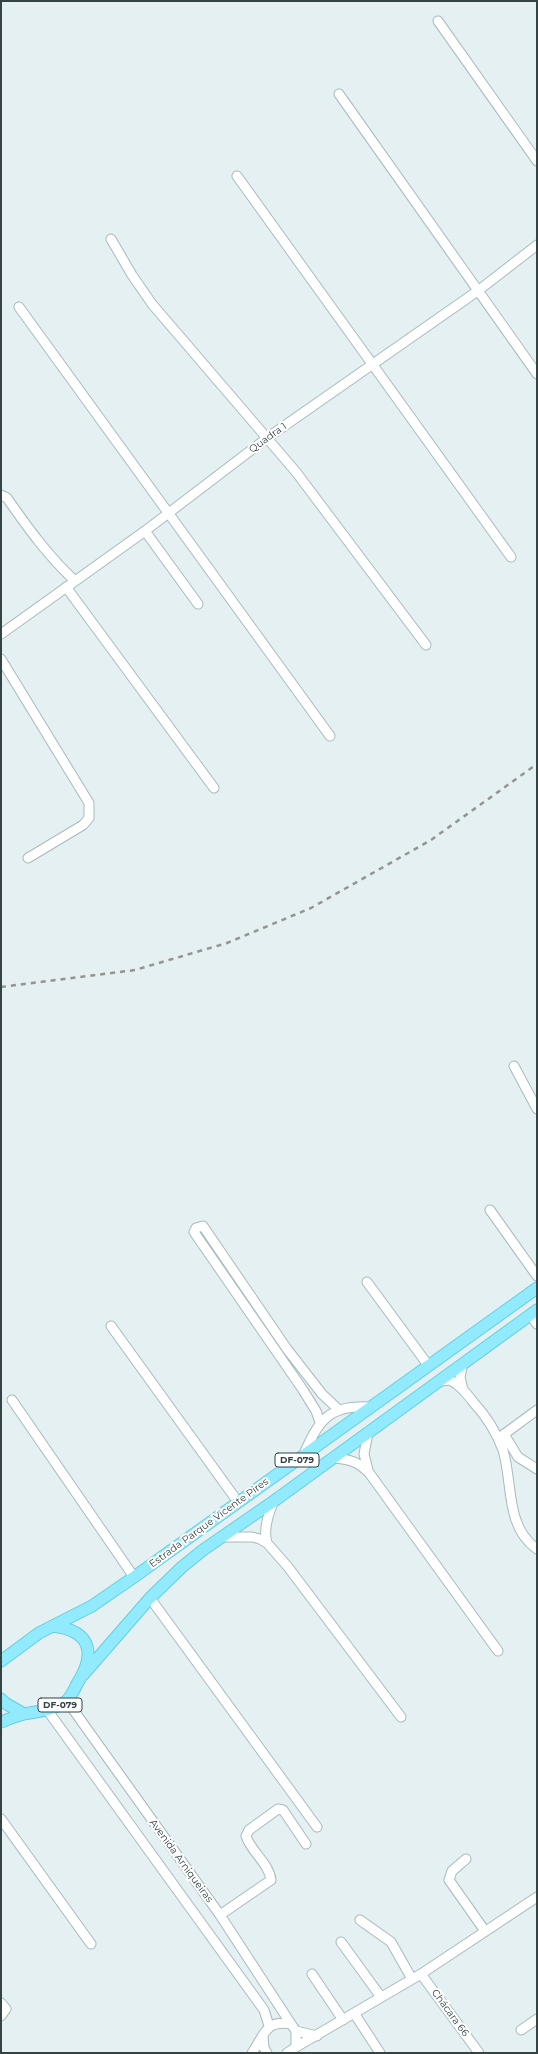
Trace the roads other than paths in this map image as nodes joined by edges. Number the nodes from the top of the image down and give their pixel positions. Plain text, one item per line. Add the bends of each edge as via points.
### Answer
1 (438, 21) dead end
2 (340, 94) dead end
3 (537, 161) edge
4 (237, 176) dead end
5 (111, 239) dead end
6 (537, 245) edge
7 (479, 290) junction
8 (19, 306) dead end
9 (374, 364) junction
10 (537, 374) edge
11 (267, 438) junction
12 (1, 495) edge
13 (169, 512) junction
14 (145, 531) junction
15 (511, 557) dead end
16 (75, 581) junction
17 (66, 587) junction
18 (198, 604) dead end
19 (1, 634) edge
20 (426, 645) dead end
21 (1, 659) edge
22 (330, 736) dead end
23 (214, 788) dead end
24 (28, 858) dead end
25 (514, 1066) dead end
26 (537, 1109) edge
27 (490, 1210) dead end
28 (537, 1276) edge
29 (368, 1282) dead end
30 (536, 1290) edge
31 (247, 1301) junction
32 (535, 1316) edge
33 (111, 1326) dead end
34 (283, 1352) junction
35 (463, 1363) junction
36 (428, 1365) junction
37 (441, 1381) junction
38 (312, 1382) junction
39 (303, 1390) junction
40 (463, 1390) junction
41 (12, 1400) dead end
42 (370, 1407) junction
43 (339, 1410) junction
44 (537, 1410) edge
45 (320, 1422) junction
46 (368, 1433) junction
47 (501, 1436) junction
48 (303, 1456) junction
49 (334, 1458) junction
50 (537, 1470) edge
51 (370, 1474) junction
52 (274, 1501) junction
53 (238, 1502) junction
54 (222, 1537) junction
55 (267, 1543) junction
56 (537, 1549) edge
57 (134, 1577) junction
58 (150, 1598) junction
59 (53, 1626) junction
60 (498, 1651) dead end
61 (1, 1660) edge
62 (83, 1675) junction
63 (1, 1699) edge
64 (67, 1701) junction
65 (48, 1711) junction
66 (24, 1714) junction
67 (400, 1717) dead end
68 (1, 1722) edge
69 (1, 1819) edge
70 (317, 1827) dead end
71 (306, 1844) dead end
72 (466, 1859) dead end
73 (537, 1897) edge
74 (220, 1915) junction
75 (360, 1920) dead end
76 (485, 1931) junction
77 (341, 1942) dead end
78 (91, 1944) dead end
79 (312, 1974) dead end
80 (421, 1974) junction
81 (412, 1979) junction
82 (381, 1997) junction
83 (1, 2003) edge
84 (354, 2013) junction
85 (1, 2016) edge
86 (343, 2020) junction
87 (537, 2020) edge
88 (269, 2026) junction
89 (294, 2027) junction
90 (521, 2030) dead end
91 (263, 2036) junction
92 (317, 2036) junction
93 (296, 2047) junction
94 (252, 2053) edge
95 (267, 2053) edge
96 (287, 2053) edge
97 (380, 2053) edge
98 (479, 2053) edge

1 - 3 street
2 - 7 street
4 - 9 street
5 - 11 street via 152,304
6 - 7 street, Quadra 1
7 - 9 street, Quadra 1
7 - 10 street
8 - 13 street
9 - 11 street, Quadra 1
9 - 15 street
11 - 13 street, Quadra 1
11 - 20 street
12 - 16 street via 7,498 39,544
13 - 14 street, Quadra 1
13 - 22 street
14 - 16 street, Quadra 1
14 - 18 street
16 - 17 street, Quadra 1
17 - 19 street, Quadra 1
17 - 23 street
21 - 24 street via 89,804 88,818 83,825
25 - 26 street
27 - 28 street
29 - 36 street
30 - 36 main road, Estrada Parque Vicente Pires / DF-079
31 - 31 street via 204,1226 196,1228 194,1232
31 - 34 street
32 - 35 main road, Estrada Parque Vicente Pires / DF-079
33 - 53 street
34 - 38 street
34 - 39 street
35 - 37 main road, Estrada Parque Vicente Pires / DF-079
35 - 40 street via 460,1377
36 - 42 main road, Estrada Parque Vicente Pires / DF-079
37 - 40 street via 450,1380
37 - 46 main road, Estrada Parque Vicente Pires / DF-079
38 - 39 street
38 - 43 street
39 - 45 street
40 - 47 street
41 - 57 street
42 - 43 street via 356,1406
42 - 48 main road, Estrada Parque Vicente Pires / DF-079
43 - 45 street
44 - 47 street
45 - 48 street
46 - 49 main road, Estrada Parque Vicente Pires / DF-079
46 - 51 street via 364,1454
47 - 50 street via 518,1456
47 - 56 street via 509,1489 519,1528
48 - 53 main road, Estrada Parque Vicente Pires / DF-079
49 - 51 street via 358,1462
49 - 52 main road, Estrada Parque Vicente Pires / DF-079
51 - 60 street
52 - 54 main road, Estrada Parque Vicente Pires / DF-079
52 - 55 street via 266,1528
53 - 57 main road, Estrada Parque Vicente Pires / DF-079
54 - 55 street via 252,1537
54 - 58 main road, Estrada Parque Vicente Pires / DF-079 via 182,1566
55 - 67 street via 288,1567
57 - 59 main road, Estrada Parque Vicente Pires / DF-079 via 92,1606
58 - 62 main road, Estrada Parque Vicente Pires / DF-079
58 - 70 street
59 - 61 main road, DF-079
59 - 62 main road, DF-079 via 70,1630 83,1639 88,1648 88,1662
62 - 64 main road, DF-079
63 - 66 main road, DF-079
64 - 65 main road, DF-079
64 - 74 street, Avenida Arniqueiras
65 - 66 main road, DF-079
65 - 88 street, Avenida Arniqueiras via 264,2010
66 - 68 main road, DF-079
69 - 78 street
71 - 74 street via 283,1810 278,1809 249,1830 246,1836 248,1842 270,1873 271,1880
72 - 76 street via 452,1871 449,1880
73 - 76 street
74 - 89 street, Avenida Arniqueiras
75 - 81 street via 391,1942
76 - 80 street
77 - 82 street
79 - 86 street
80 - 81 street
80 - 98 street, Chácara 66
81 - 82 street
82 - 84 street
83 - 85 street via 6,2009
84 - 86 street
84 - 97 street
86 - 92 street
87 - 90 street
88 - 89 street via 279,2022
88 - 91 street
89 - 92 street
89 - 93 street
91 - 94 street
91 - 95 street
92 - 93 street
93 - 96 street

